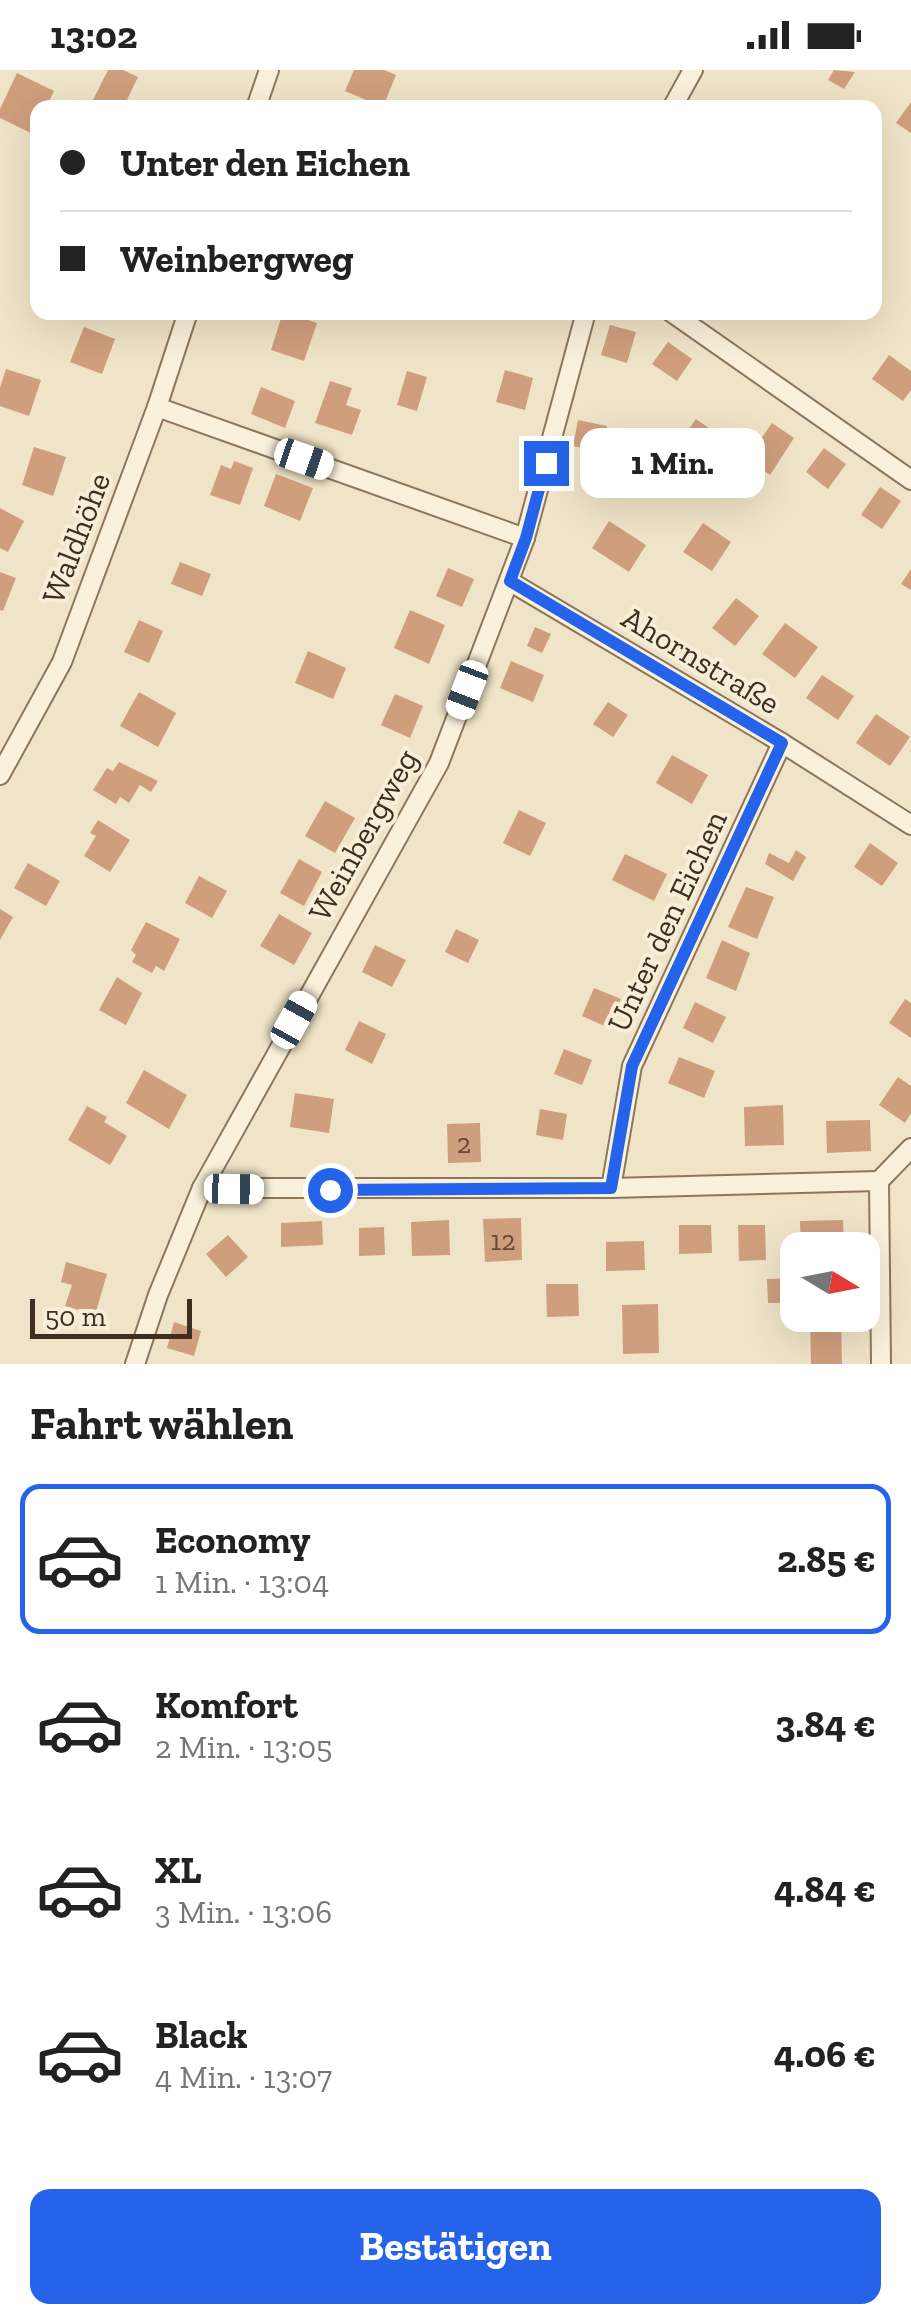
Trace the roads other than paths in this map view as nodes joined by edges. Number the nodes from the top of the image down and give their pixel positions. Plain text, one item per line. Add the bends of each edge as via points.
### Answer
1 (693, 70) edge
2 (266, 71) edge
3 (258, 100) edge
4 (676, 100) edge
5 (185, 320) edge
6 (584, 320) edge
7 (682, 320) edge
8 (157, 407) junction
9 (911, 480) edge
10 (526, 538) junction
11 (510, 581) junction
12 (782, 743) junction
13 (0, 776) edge
14 (911, 825) edge
15 (911, 1148) edge
16 (879, 1181) junction
17 (202, 1188) junction
18 (611, 1188) junction
19 (135, 1364) edge
20 (882, 1364) edge

1 - 4 street
2 - 3 street
5 - 8 street, Waldhöhe
6 - 10 street, Weinbergweg
7 - 9 street
8 - 10 street
8 - 13 street, Waldhöhe via 62,662
10 - 11 street, Weinbergweg
11 - 12 street, Ahornstraße
11 - 17 street, Weinbergweg via 438,764
12 - 14 street, Ahornstraße
12 - 18 street, Unter den Eichen via 632,1066
15 - 16 street
16 - 18 street
16 - 20 street
17 - 18 street
17 - 19 street, Weinbergweg

